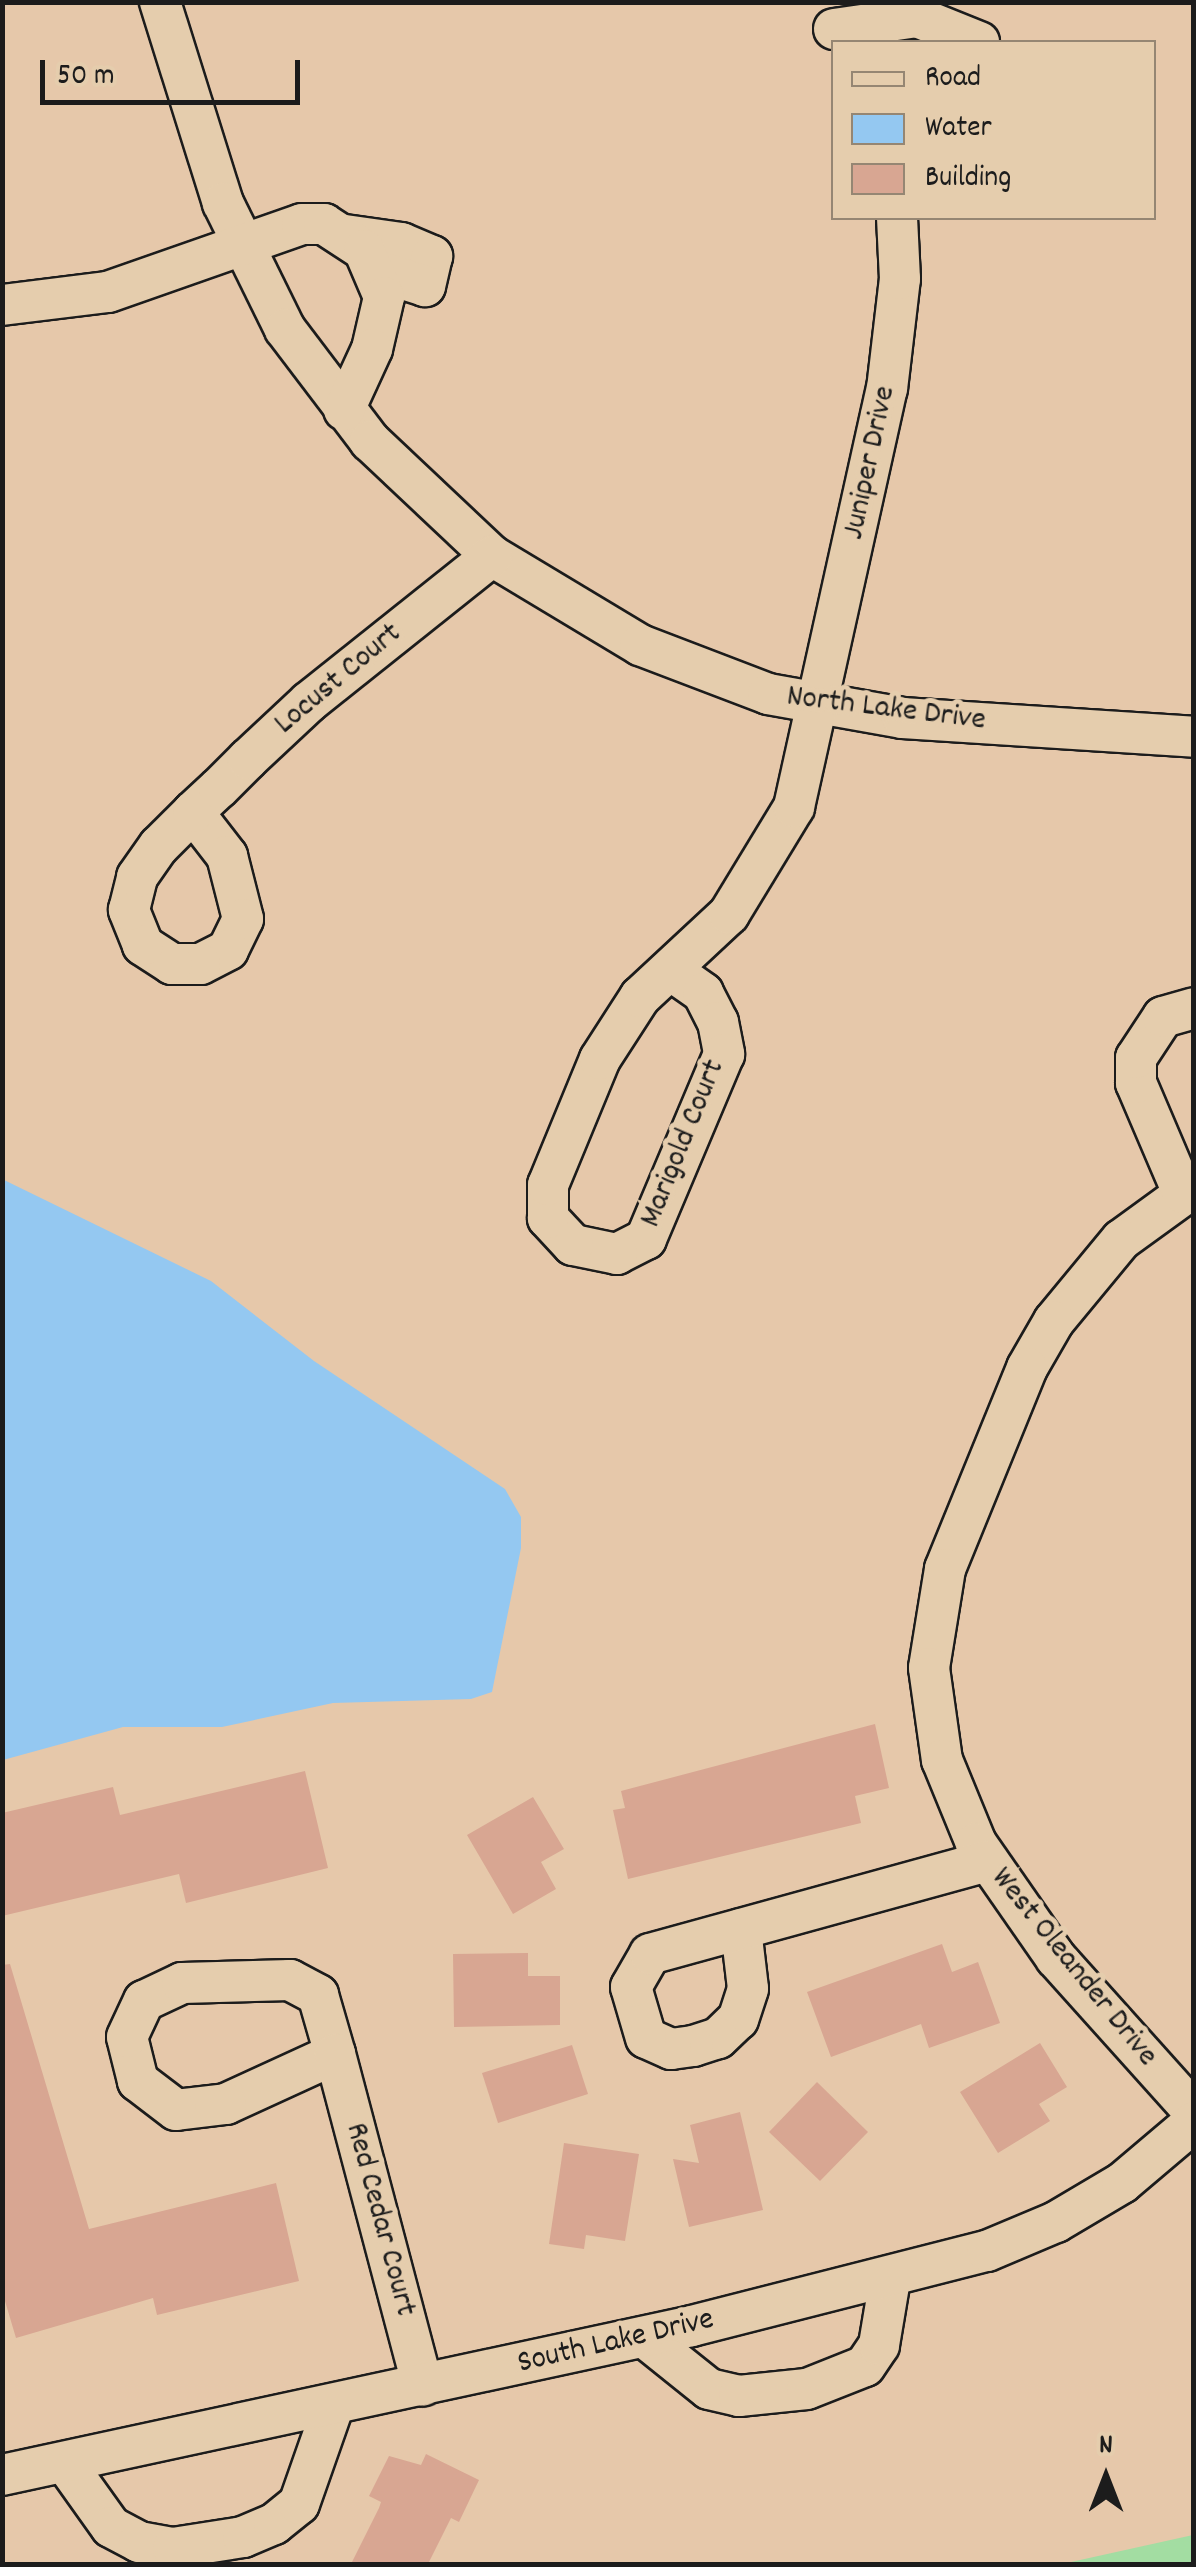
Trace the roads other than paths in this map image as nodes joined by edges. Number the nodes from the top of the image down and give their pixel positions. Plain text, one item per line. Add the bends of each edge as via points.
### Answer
1 (160, 2) edge
2 (830, 25) edge
3 (975, 40) edge
4 (897, 220) edge
5 (345, 235) junction
6 (241, 245) junction
7 (378, 271) junction
8 (2, 305) edge
9 (344, 410) junction
10 (492, 556) junction
11 (819, 705) junction
12 (1194, 738) edge
13 (193, 812) dead end
14 (672, 971) junction
15 (1194, 1008) edge
16 (1188, 1190) edge
17 (987, 1862) junction
18 (742, 1929) dead end
19 (336, 2054) junction
20 (1194, 2112) edge
21 (1194, 2122) edge
22 (890, 2279) junction
23 (644, 2337) junction
24 (423, 2386) junction
25 (333, 2407) junction
26 (66, 2464) junction
27 (2, 2475) edge

1 - 6 street, North Lake Drive via 198,135
2 - 3 street via 917,17
4 - 11 street, Juniper Drive via 896,334
5 - 6 street via 324,224 302,224
5 - 7 street
5 - 7 street via 401,243 432,256 425,286
6 - 8 street via 108,292
6 - 9 street, North Lake Drive via 286,328
7 - 9 street via 381,323
9 - 10 street, North Lake Drive via 417,490
10 - 11 street, North Lake Drive via 640,645 768,694
10 - 13 street, Locust Court via 309,702
11 - 12 street, North Lake Drive via 903,718
11 - 14 street, Marigold Court via 805,772 778,841 729,914
14 - 14 street, Marigold Court via 640,997 600,1059 548,1185 548,1218 573,1245 618,1254 646,1239 724,1054 703,993
15 - 16 street via 1163,1017 1136,1058 1136,1083
16 - 17 street, West Oleander Drive via 1121,1240 1054,1321 1004,1418 945,1569 929,1668 932,1716 956,1804
17 - 18 street
17 - 20 street, West Oleander Drive via 1056,1958
19 - 19 street, Red Cedar Court via 318,1995 290,1980 182,1982 144,2001 127,2037 138,2081 176,2110 226,2104
19 - 24 street, Red Cedar Court
21 - 22 street, South Lake Drive via 1122,2183 1056,2222
22 - 23 street, South Lake Drive
22 - 23 street via 879,2345 865,2366 807,2389 739,2396 709,2389
23 - 24 street, South Lake Drive
24 - 25 street, South Lake Drive
25 - 26 street, South Lake Drive
25 - 26 street via 299,2504 243,2537 173,2548 139,2542 111,2527
26 - 27 street, South Lake Drive

